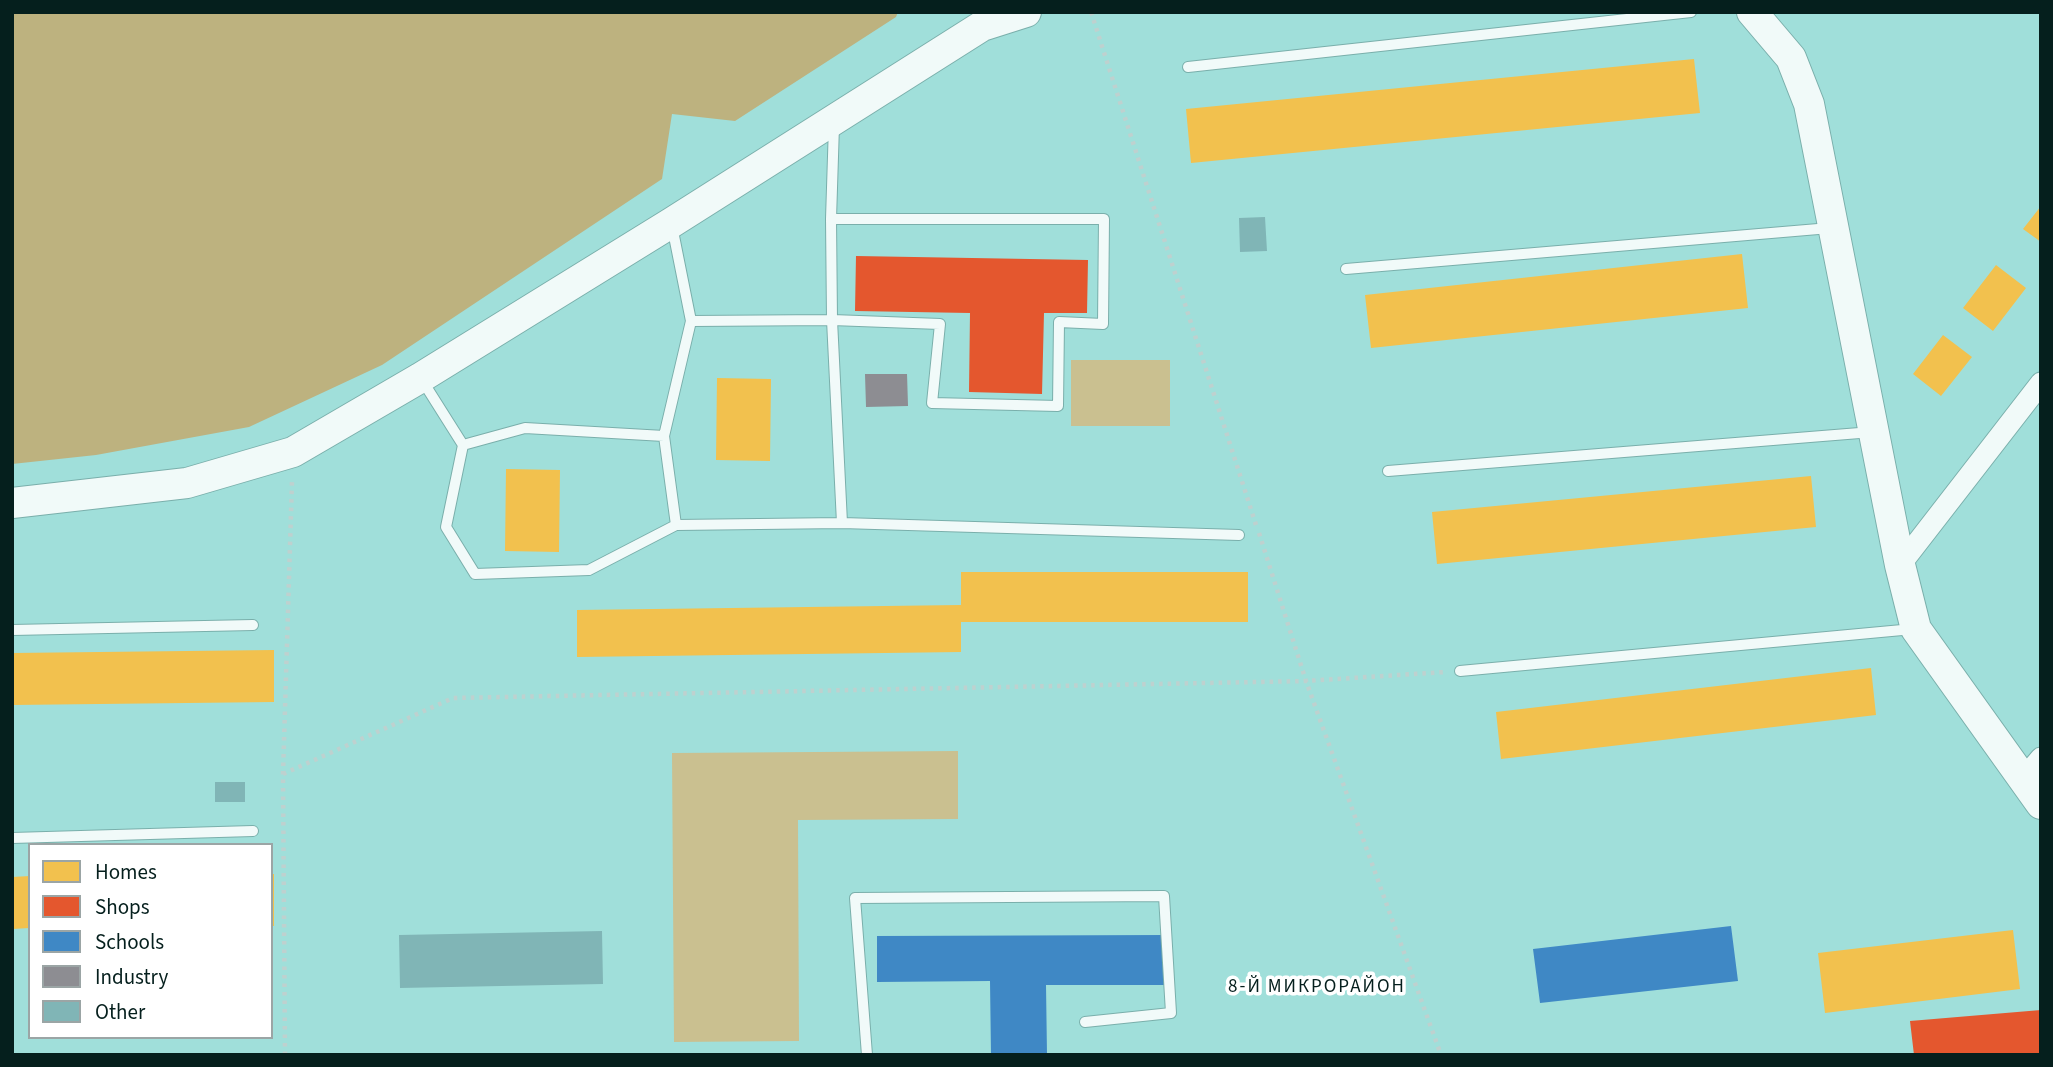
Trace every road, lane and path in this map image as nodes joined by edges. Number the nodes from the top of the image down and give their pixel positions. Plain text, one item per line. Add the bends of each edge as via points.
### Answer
1 (1026, 12) edge
2 (1091, 12) edge
3 (1691, 12) edge
4 (1752, 12) edge
5 (1188, 67) dead end
6 (834, 119) junction
7 (831, 219) junction
8 (671, 223) junction
9 (1833, 228) junction
10 (1346, 269) dead end
11 (832, 320) junction
12 (691, 321) junction
13 (420, 378) junction
14 (2041, 383) edge
15 (1875, 431) junction
16 (664, 436) junction
17 (463, 444) junction
18 (293, 452) junction
19 (1388, 471) dead end
20 (12, 503) edge
21 (842, 523) junction
22 (676, 525) junction
23 (1239, 535) dead end
24 (1900, 565) junction
25 (253, 625) dead end
26 (1916, 629) junction
27 (12, 630) edge
28 (1460, 671) joint
29 (1306, 681) junction
30 (2032, 769) edge
31 (283, 774) junction
32 (2041, 804) edge
33 (253, 831) dead end
34 (12, 838) edge
35 (1086, 1022) dead end
36 (285, 1055) edge
37 (867, 1055) edge
38 (1441, 1055) edge

1 - 6 street via 982,26
2 - 29 path
3 - 5 lane
4 - 9 street via 1791,58 1809,104
6 - 7 lane
6 - 8 street
7 - 11 lane
7 - 11 lane via 1104,219 1102,324 1059,322 1058,406 932,403 940,324
8 - 12 lane
8 - 13 street
9 - 10 lane
9 - 15 street
11 - 12 lane
11 - 21 lane
12 - 16 lane
13 - 17 lane
13 - 18 street
14 - 24 street
15 - 19 lane
15 - 24 street
16 - 17 lane via 525,428
16 - 22 lane
17 - 22 lane via 446,527 475,574 589,570
18 - 20 street via 187,483
18 - 31 path
21 - 22 lane
21 - 23 lane
24 - 26 street
25 - 27 lane
26 - 28 lane
26 - 30 street
28 - 29 path
29 - 31 path via 453,698
29 - 38 path
30 - 32 street
31 - 36 path
33 - 34 lane
35 - 37 lane via 1171,1013 1164,896 855,898

